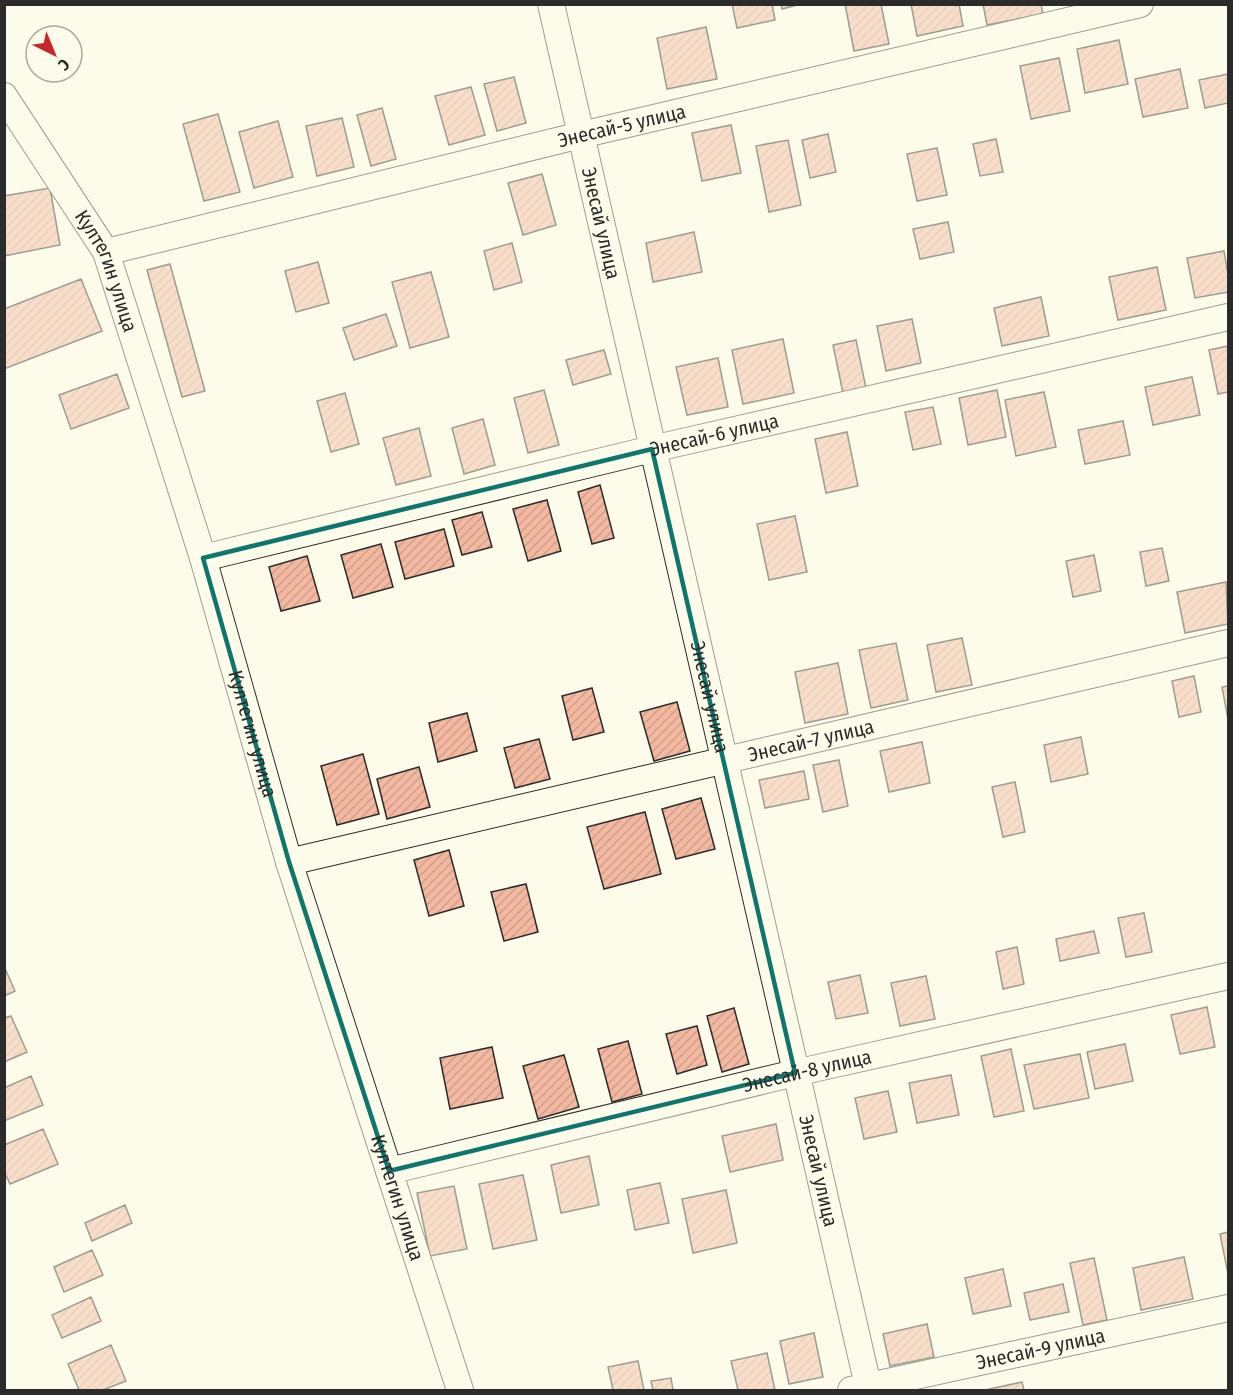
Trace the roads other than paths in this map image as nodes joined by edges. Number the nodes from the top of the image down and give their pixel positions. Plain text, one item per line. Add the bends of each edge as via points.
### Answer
1 (551, 4) edge
2 (1140, 4) edge
3 (4, 96) edge
4 (581, 135) junction
5 (106, 252) junction
6 (1228, 317) edge
7 (652, 449) junction
8 (203, 558) junction
9 (1228, 643) edge
10 (723, 759) junction
11 (289, 862) junction
12 (1228, 976) edge
13 (795, 1073) junction
14 (389, 1171) junction
15 (1228, 1308) edge
16 (863, 1389) edge
17 (460, 1390) edge

1 - 4 street, Энесай улица
2 - 4 street, Энесай-5 улица
3 - 5 street, Култегин улица
4 - 5 street, Энесай-5 улица
4 - 7 street, Энесай улица
5 - 8 street, Култегин улица
6 - 7 street, Энесай-6 улица
7 - 8 street, Энесай-6 улица
7 - 10 street, Энесай улица
8 - 11 street, Култегин улица
9 - 10 street, Энесай-7 улица
10 - 11 street, Энесай-7 улица
10 - 13 street, Энесай улица
11 - 14 street, Култегин улица
12 - 13 street, Энесай-8 улица
13 - 14 street, Энесай-8 улица
13 - 16 street, Энесай улица
14 - 17 street, Култегин улица
15 - 16 street, Энесай-9 улица

